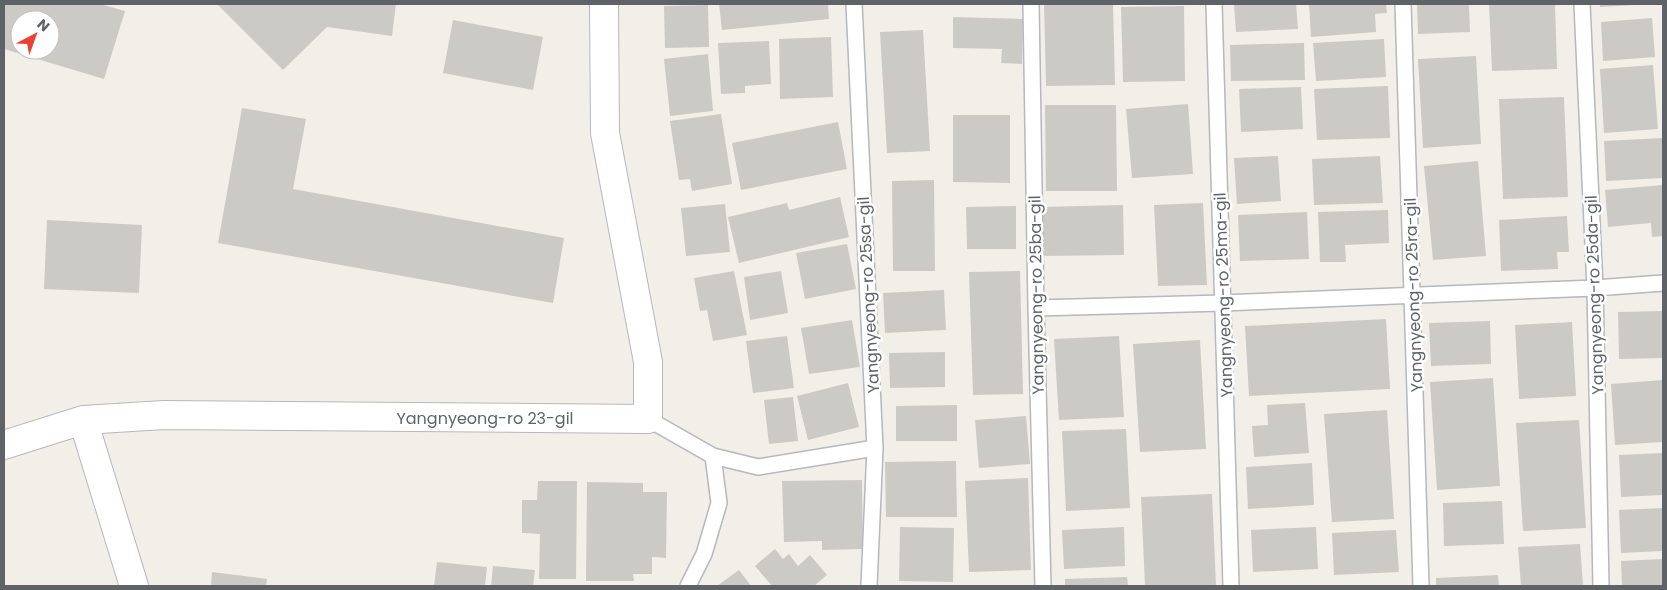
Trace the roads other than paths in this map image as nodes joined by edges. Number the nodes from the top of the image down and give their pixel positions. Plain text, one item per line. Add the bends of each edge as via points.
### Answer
1 (604, 4) edge
2 (854, 4) edge
3 (1032, 4) edge
4 (1214, 4) edge
5 (1403, 4) edge
6 (1582, 4) edge
7 (1663, 283) edge
8 (1595, 288) junction
9 (1413, 294) junction
10 (1223, 303) junction
11 (1036, 308) junction
12 (648, 419) junction
13 (83, 420) junction
14 (4, 445) edge
15 (875, 448) junction
16 (713, 456) junction
17 (134, 586) edge
18 (688, 586) edge
19 (869, 586) edge
20 (1043, 586) edge
21 (1231, 586) edge
22 (1421, 586) edge
23 (1601, 586) edge

1 - 12 street via 605,134 648,362
2 - 15 lane, Yangnyeong-ro 25sa-gil
3 - 11 lane, Yangnyeong-ro 25ba-gil
4 - 10 lane, Yangnyeong-ro 25ma-gil
5 - 9 lane, Yangnyeong-ro 25ra-gil
6 - 8 lane, Yangnyeong-ro 25da-gil
7 - 8 lane
8 - 9 lane
8 - 23 lane, Yangnyeong-ro 25da-gil
9 - 10 lane
9 - 22 lane, Yangnyeong-ro 25ra-gil
10 - 11 lane
10 - 21 lane, Yangnyeong-ro 25ma-gil
11 - 20 lane, Yangnyeong-ro 25ba-gil
12 - 13 street, Yangnyeong-ro 23-gil via 164,415
12 - 16 lane, Yangnyeong-ro 23-gil
13 - 14 street, Yangnyeong-ro 23-gil
13 - 17 street
15 - 16 lane, Yangnyeong-ro 23-gil via 758,466
15 - 19 lane, Yangnyeong-ro 25sa-gil
16 - 18 lane via 719,503 704,554

